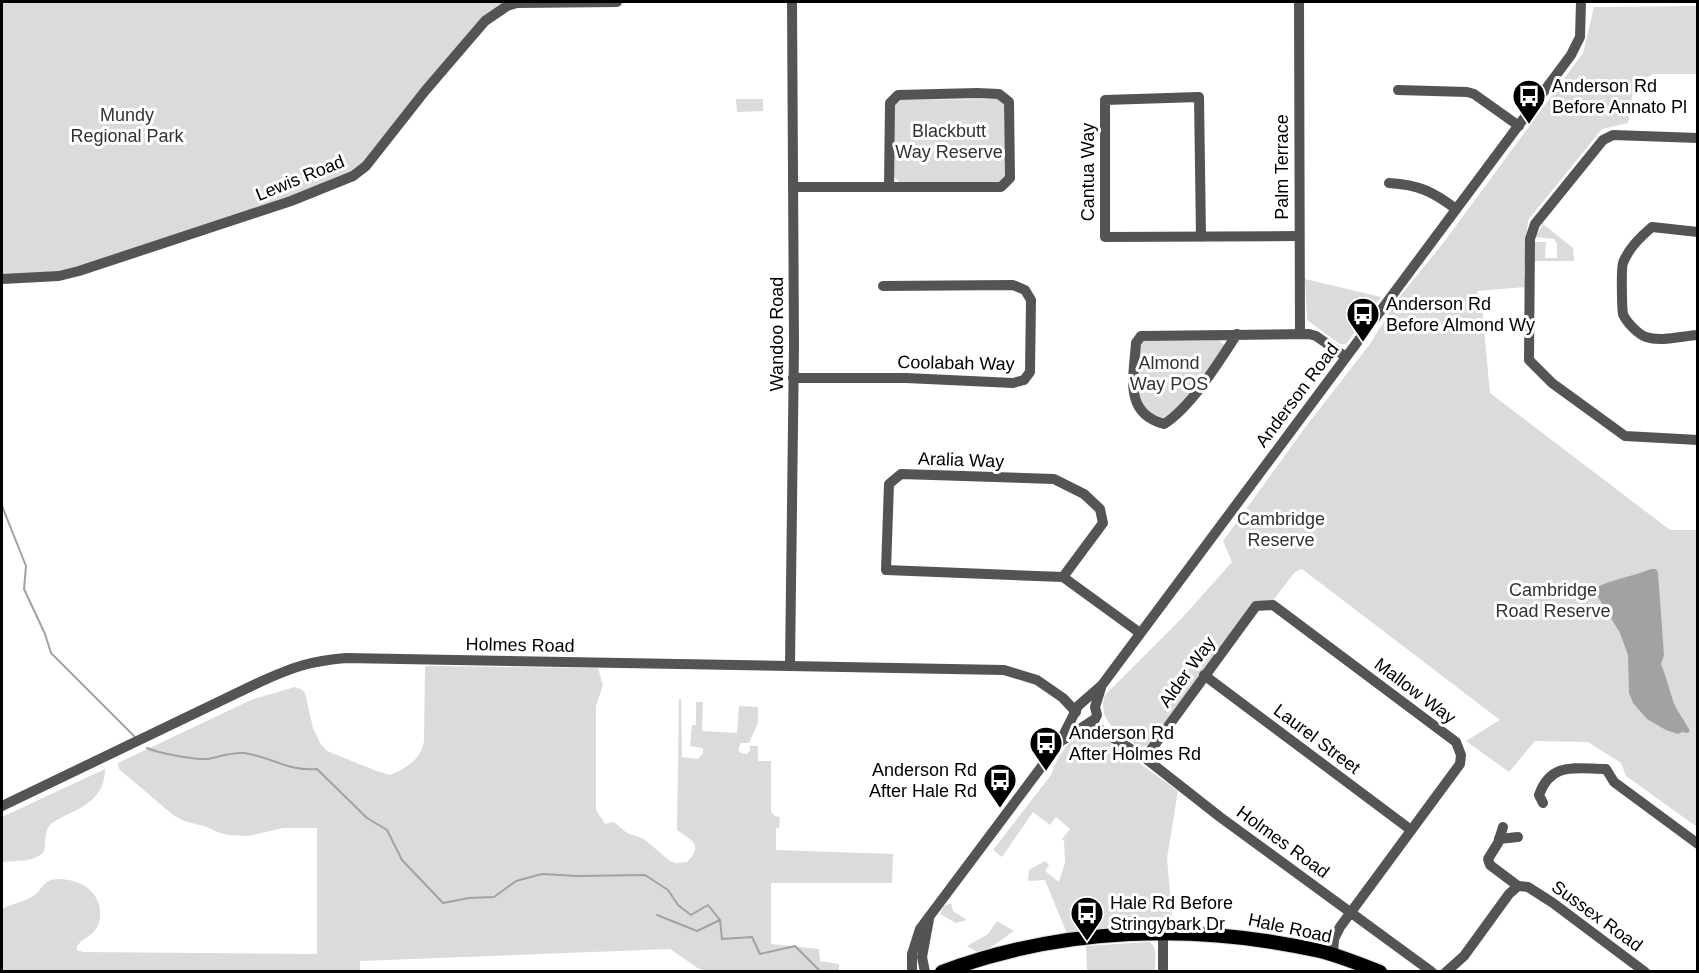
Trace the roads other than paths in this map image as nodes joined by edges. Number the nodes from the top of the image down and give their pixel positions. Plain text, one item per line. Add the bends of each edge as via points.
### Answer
1 (617, 2) edge
2 (792, 2) edge
3 (1299, 2) edge
4 (1581, 2) edge
5 (1398, 90) dead end
6 (1519, 126) junction
7 (1698, 138) edge
8 (1389, 183) dead end
9 (794, 187) junction
10 (889, 187) junction
11 (1456, 209) junction
12 (1698, 232) edge
13 (1299, 236) junction
14 (1201, 237) junction
15 (2, 279) edge
16 (883, 286) dead end
17 (1300, 333) junction
18 (1237, 334) junction
19 (1698, 335) edge
20 (1346, 357) junction
21 (793, 378) junction
22 (1698, 441) edge
23 (1063, 577) junction
24 (1256, 606) joint
25 (1140, 633) junction
26 (790, 666) junction
27 (1204, 675) junction
28 (1101, 685) junction
29 (1079, 708) junction
30 (1092, 717) junction
31 (1060, 742) junction
32 (1145, 758) junction
33 (1543, 802) dead end
34 (2, 806) edge
35 (1503, 827) dead end
36 (1410, 830) junction
37 (1518, 837) dead end
38 (1499, 839) junction
39 (1698, 844) edge
40 (1523, 886) junction
41 (1350, 912) junction
42 (930, 916) junction
43 (1163, 933) junction
44 (1327, 953) junction
45 (912, 972) edge
46 (925, 972) edge
47 (942, 972) edge
48 (1162, 972) edge
49 (1380, 972) edge
50 (1432, 972) edge
51 (1446, 972) edge
52 (1645, 972) edge

1 - 15 street, Lewis Road via 517,3 499,11 485,21 366,166 353,176 291,201 79,272
2 - 9 street, Wandoo Road
3 - 13 street, Palm Terrace
4 - 6 street, Anderson Road via 1579,42
5 - 6 street via 1467,92
6 - 11 street, Anderson Road
7 - 22 street via 1613,135 1603,140 1535,224 1530,239 1529,360 1551,383 1625,436
8 - 11 street via 1425,189
9 - 10 street
9 - 21 street, Wandoo Road
10 - 10 street via 1001,187 1010,178 1009,102 999,94 898,95 890,102
11 - 20 street, Anderson Road
12 - 19 street via 1652,227 1641,236 1621,266 1623,315 1636,330 1655,339
13 - 14 street, Cantua Way
13 - 17 street, Palm Terrace
14 - 14 street, Cantua Way via 1105,237 1105,100 1199,97
16 - 21 street, Coolabah Way via 1013,285 1025,290 1031,300 1030,372 1024,380 1013,382
17 - 18 street
17 - 20 street via 1316,336
18 - 18 street via 1141,336 1136,343 1133,399 1141,412 1153,422 1164,424 1178,416
20 - 25 street, Anderson Road
21 - 26 street, Wandoo Road
23 - 23 street, Aralia Way via 886,570 889,484 901,474 1054,479 1084,494 1100,509 1102,523
23 - 25 street
24 - 27 street, Alder Way
24 - 36 street, Mallow Way via 1273,605 1456,742 1460,764
25 - 28 street, Anderson Road
26 - 29 street, Holmes Road via 1004,670 1037,680
26 - 34 street, Holmes Road via 346,658 316,661 260,682
27 - 32 street, Alder Way
27 - 36 street, Laurel Street
28 - 29 street, Anderson Road
28 - 30 street, Anderson Road
29 - 30 street via 1089,703
29 - 30 street via 1079,721
29 - 31 street, Anderson Road
30 - 31 street, Anderson Road
30 - 32 street, Holmes Road
31 - 42 street, Anderson Road
32 - 41 street, Holmes Road
33 - 39 street via 1541,790 1557,771 1606,769 1614,782
35 - 38 street
36 - 41 street, Mallow Way
37 - 38 street
38 - 40 street, Sussex Road via 1488,859 1490,865
40 - 51 street via 1509,894 1464,956
40 - 52 street, Sussex Road
41 - 44 street, Mallow Way
41 - 50 street, Holmes Road
42 - 45 street, Anderson Road via 917,935
42 - 46 street, Anderson Road via 922,957
43 - 44 main road, Hale Road via 1236,936
43 - 47 main road, Hale Road via 1069,940
43 - 48 street
44 - 49 main road, Hale Road

